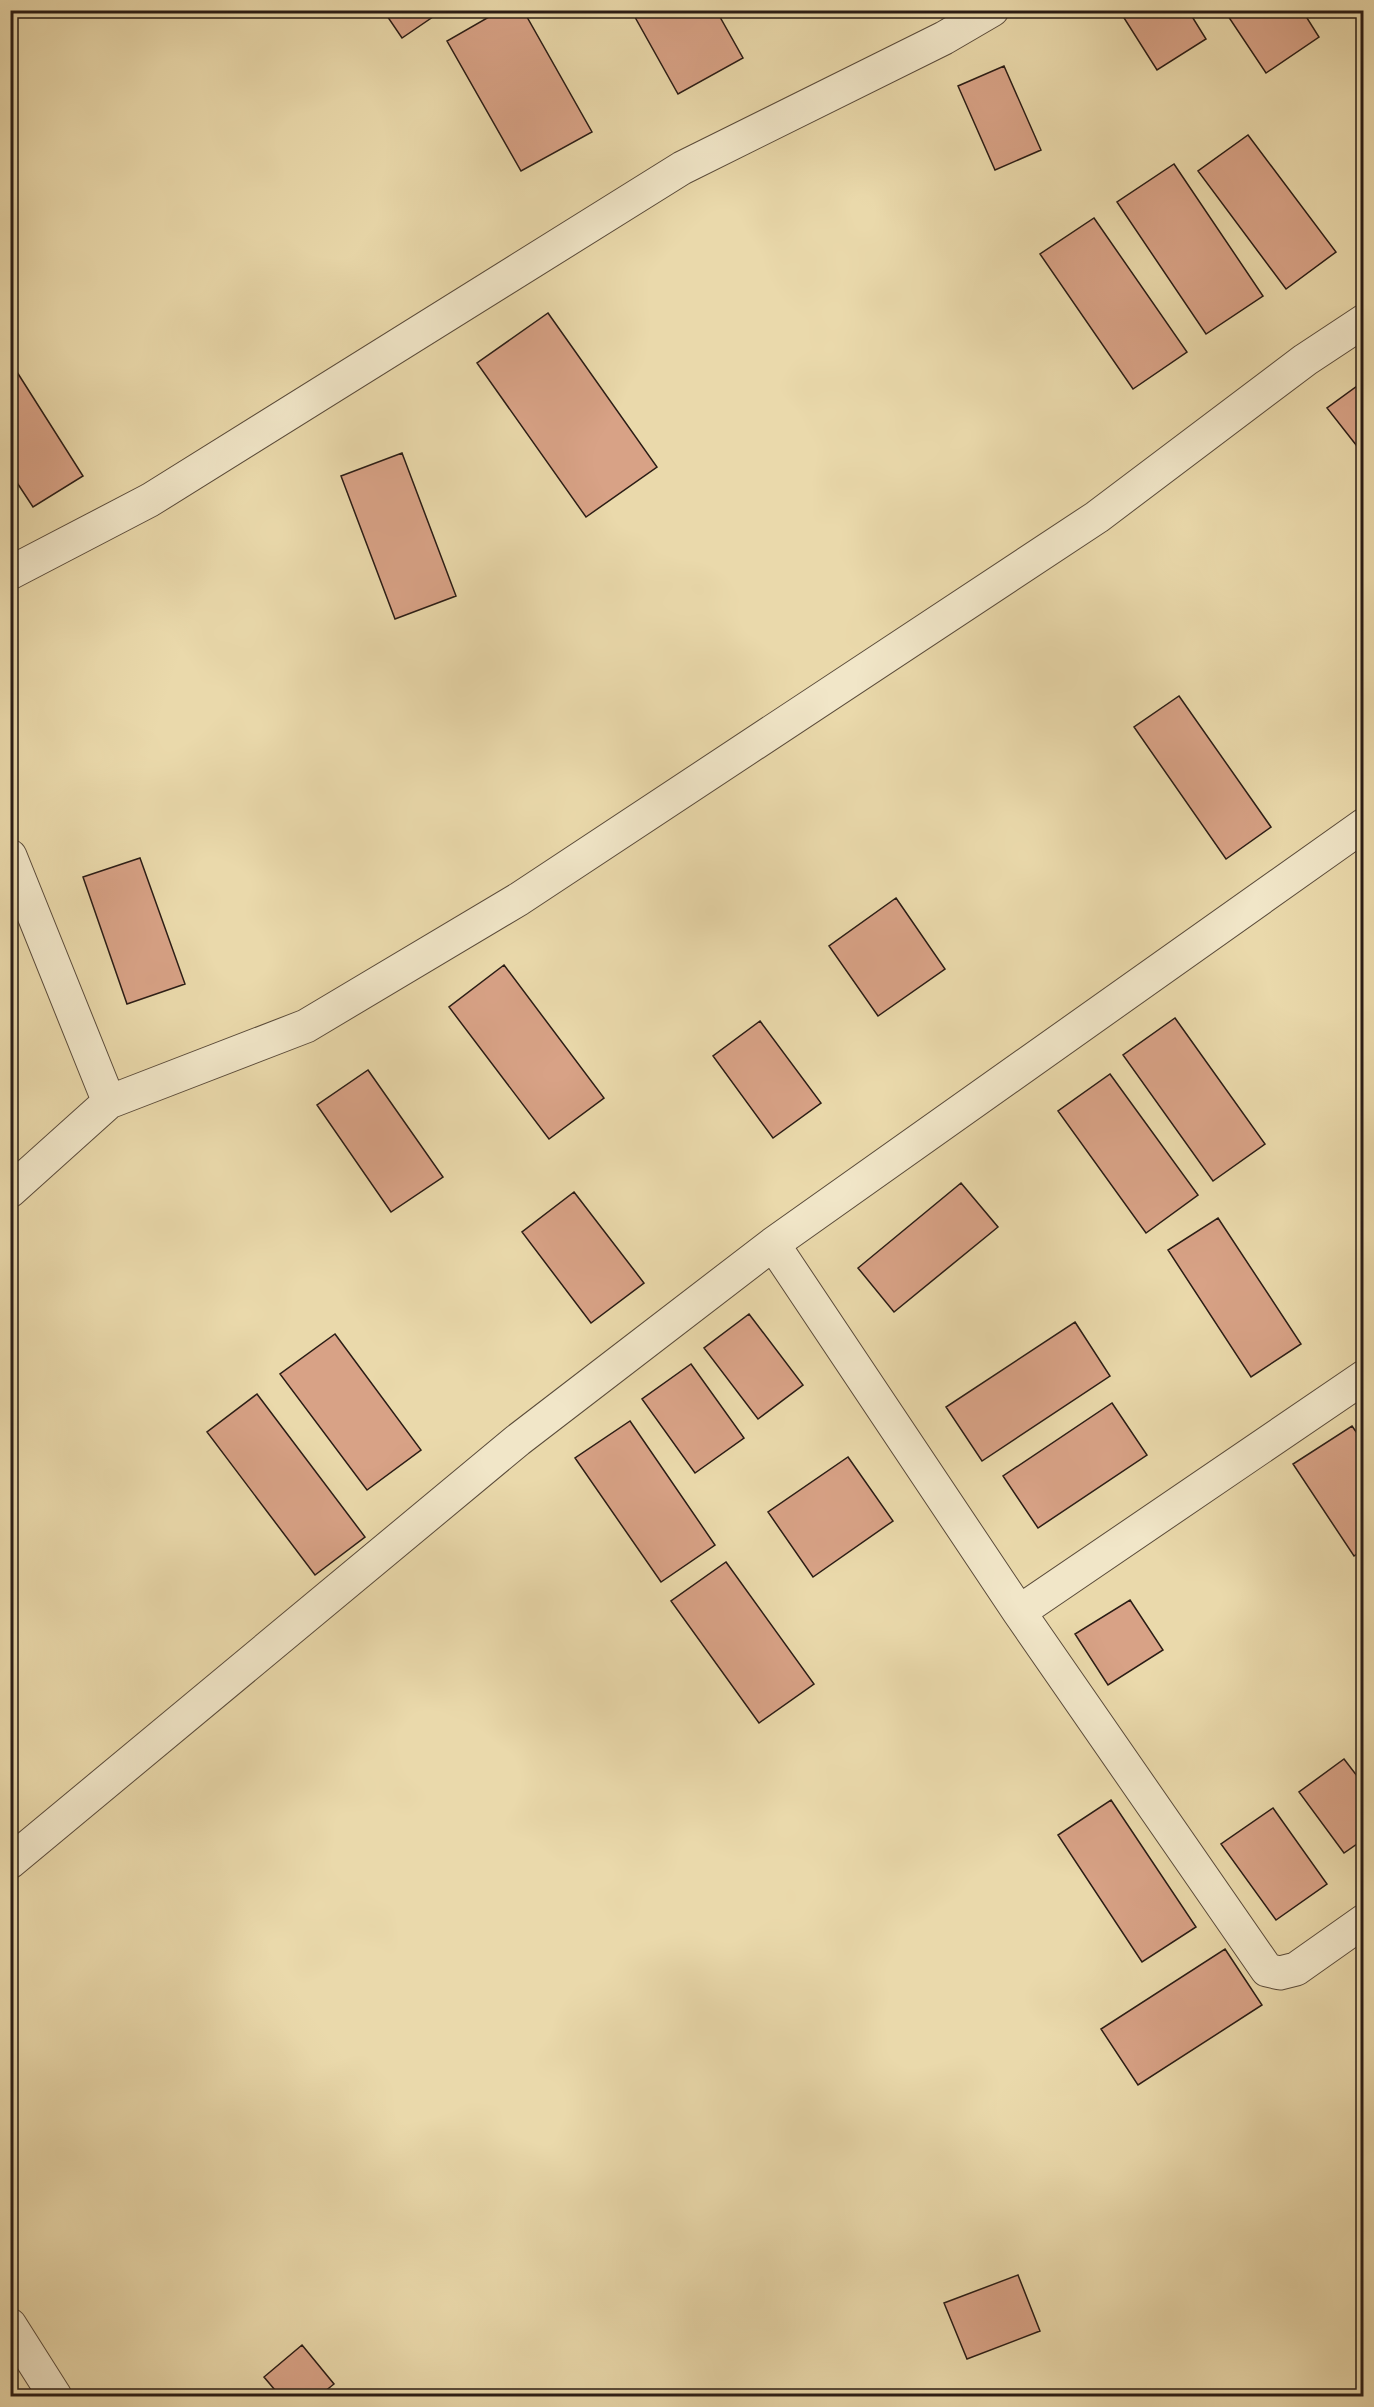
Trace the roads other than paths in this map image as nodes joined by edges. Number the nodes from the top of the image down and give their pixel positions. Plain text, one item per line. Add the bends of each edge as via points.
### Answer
1 (992, 10) edge
2 (1364, 321) edge
3 (10, 573) edge
4 (1364, 825) edge
5 (10, 856) edge
6 (109, 1102) junction
7 (10, 1191) edge
8 (773, 1244) junction
9 (1364, 1377) edge
10 (1019, 1611) junction
11 (10, 1862) edge
12 (1364, 1921) edge
13 (10, 2325) edge
14 (55, 2397) edge

1 - 3 street via 944,38 682,168 150,500
2 - 6 street via 1305,360 1097,517 519,898 306,1026
4 - 8 street
5 - 6 street
6 - 7 street
8 - 10 street
8 - 11 street via 518,1440
9 - 10 street
10 - 12 street via 1267,1970 1280,1973 1296,1969
13 - 14 street

